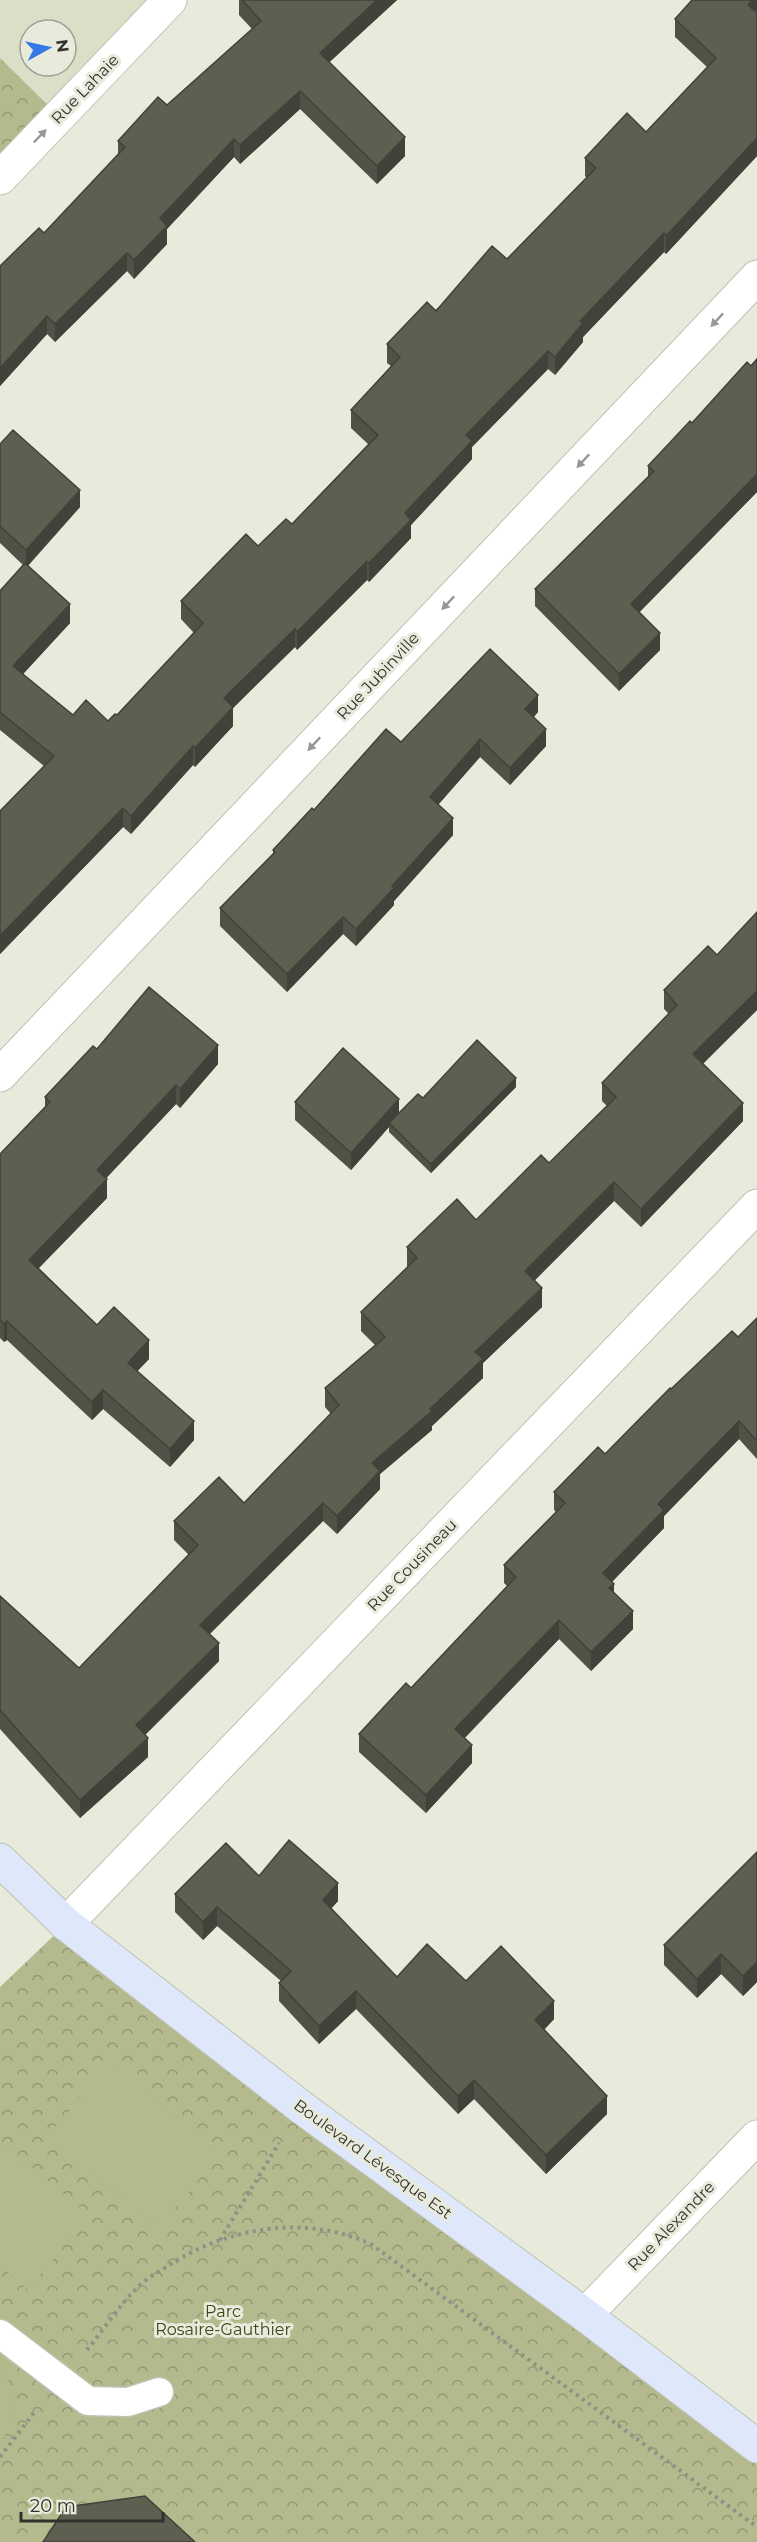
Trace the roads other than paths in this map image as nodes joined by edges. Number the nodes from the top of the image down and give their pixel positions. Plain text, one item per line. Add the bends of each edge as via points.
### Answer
1 (170, 0) edge
2 (0, 178) edge
3 (757, 277) edge
4 (0, 1075) edge
5 (757, 1206) edge
6 (0, 1860) edge
7 (66, 1924) junction
8 (757, 2137) edge
9 (585, 2315) junction
10 (0, 2334) edge
11 (159, 2392) dead end
12 (757, 2446) edge

2 -> 1 street, Rue Lahaie
3 -> 4 street, Rue Jubinville
5 - 7 street, Rue Cousineau
6 - 7 street, Boulevard Lévesque Est
7 - 9 street, Boulevard Lévesque Est via 301,2107
8 - 9 street, Rue Alexandre
9 - 12 street, Boulevard Lévesque Est
10 - 11 lane via 88,2401 129,2402

